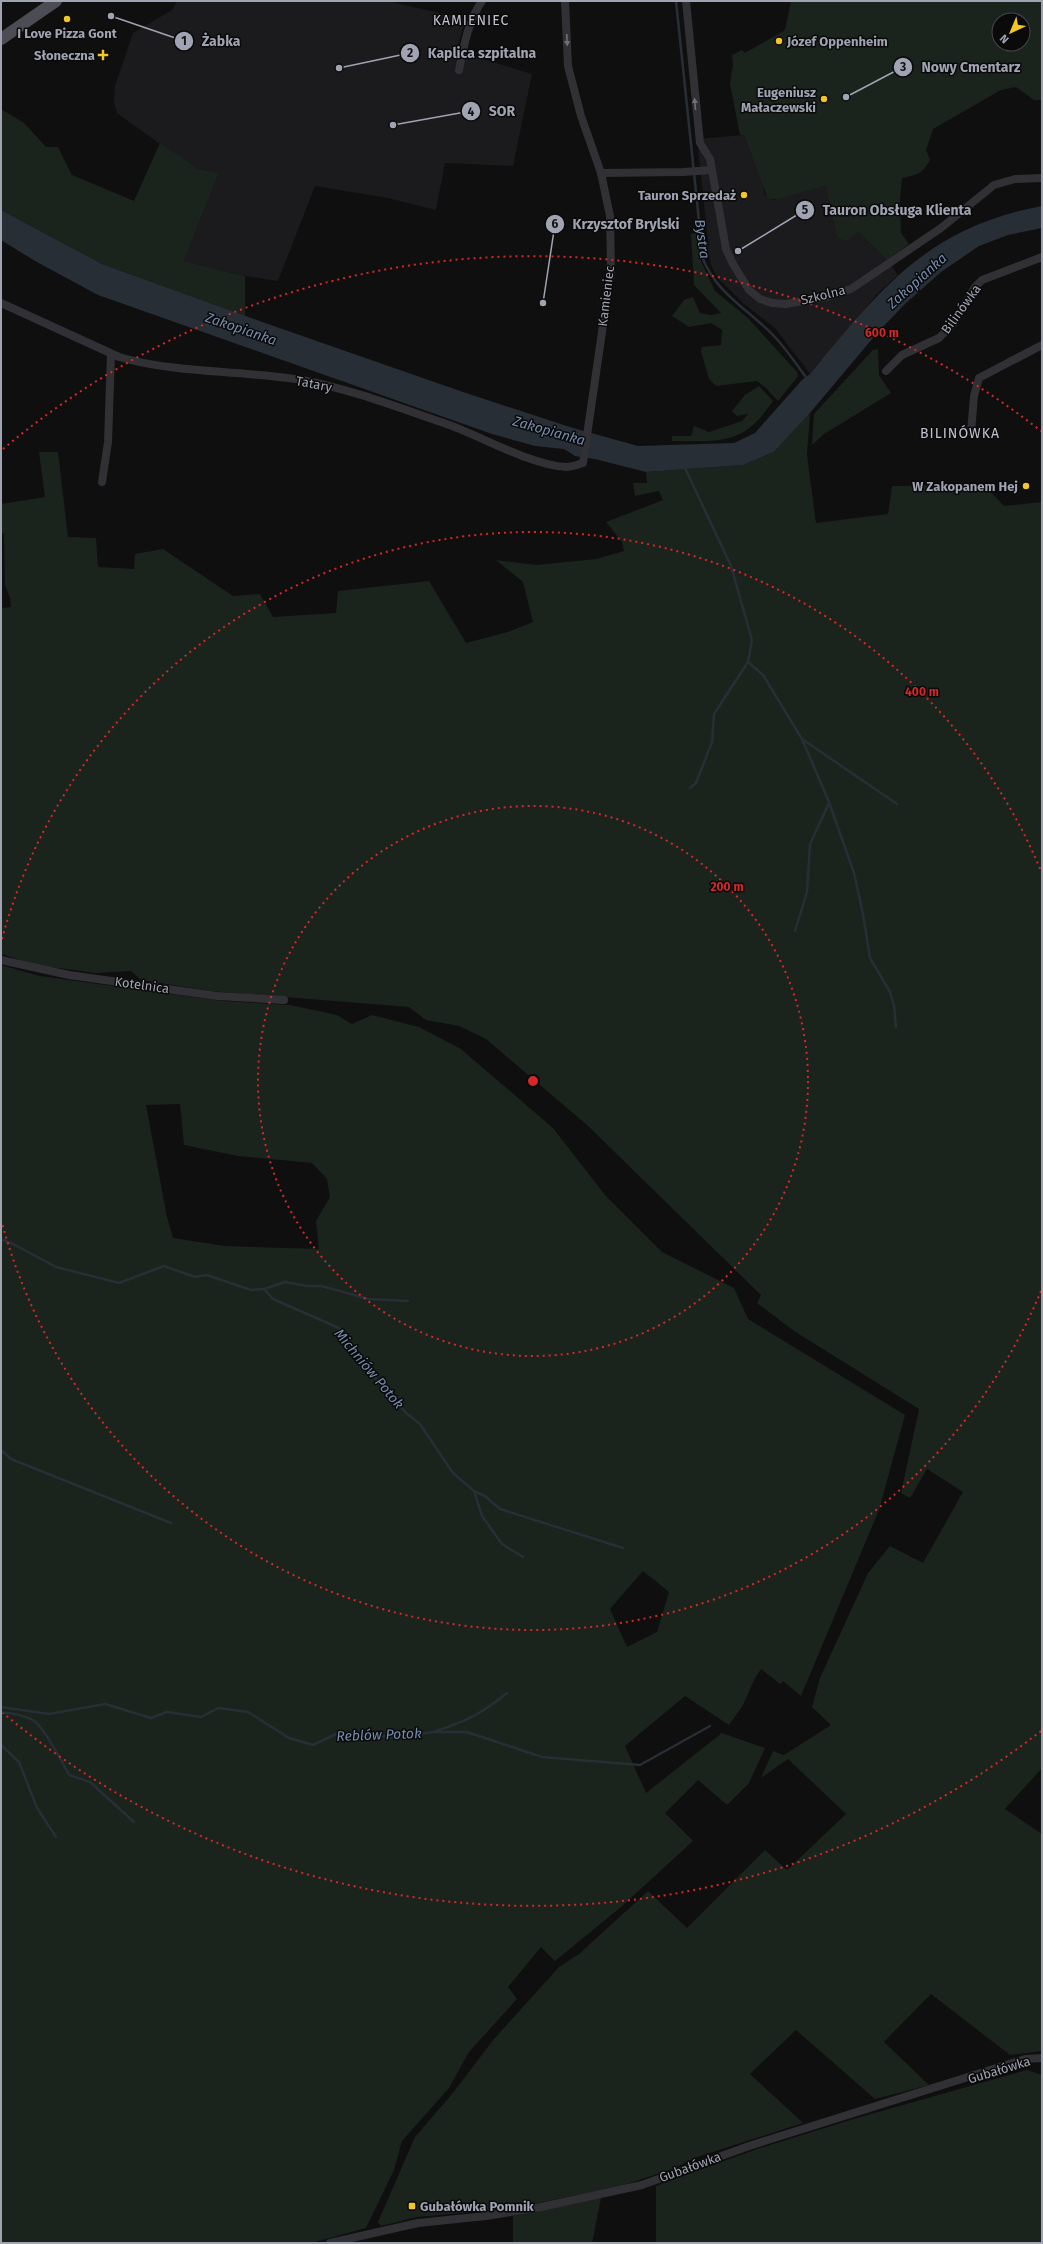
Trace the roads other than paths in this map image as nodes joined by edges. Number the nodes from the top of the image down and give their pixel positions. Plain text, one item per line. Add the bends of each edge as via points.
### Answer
1 (45, 1) edge
2 (56, 1) edge
3 (482, 1) edge
4 (565, 1) edge
5 (686, 1) edge
6 (38, 12) junction
7 (1, 39) edge
8 (459, 70) dead end
9 (712, 170) junction
10 (601, 173) junction
11 (1042, 178) edge
12 (1042, 257) edge
13 (1, 303) edge
14 (1042, 345) edge
15 (111, 354) junction
16 (886, 371) dead end
17 (589, 420) joint
18 (971, 432) dead end
19 (102, 482) dead end
20 (1, 960) edge
21 (284, 1000) dead end
22 (1042, 2058) edge
23 (330, 2243) edge

1 - 6 main road
2 - 6 main road
3 - 8 street via 475,11 464,43
4 -> 10 street, Kamieniec via 568,66 581,116
9 -> 5 street, Szkolna via 707,152 700,143
6 - 7 main road
9 - 10 street
9 - 11 street, Szkolna via 726,249 740,277 749,290 760,299 786,304 826,298 851,289 941,228 994,185 1015,179
10 - 17 street, Kamieniec via 610,216 611,270
12 - 16 street, Bilinówka via 982,280 975,287 954,323 939,338 902,355
13 - 15 street, Tatary
14 - 18 street via 979,378 974,396
15 - 17 street, Tatary via 131,361 301,380 352,392 449,425 540,462 558,466 583,464
15 - 19 street via 108,442
20 - 21 street, Kotelnica via 69,975 217,996
22 - 23 street, Gubałówka via 1025,2059 748,2146 642,2184 541,2207 418,2223

